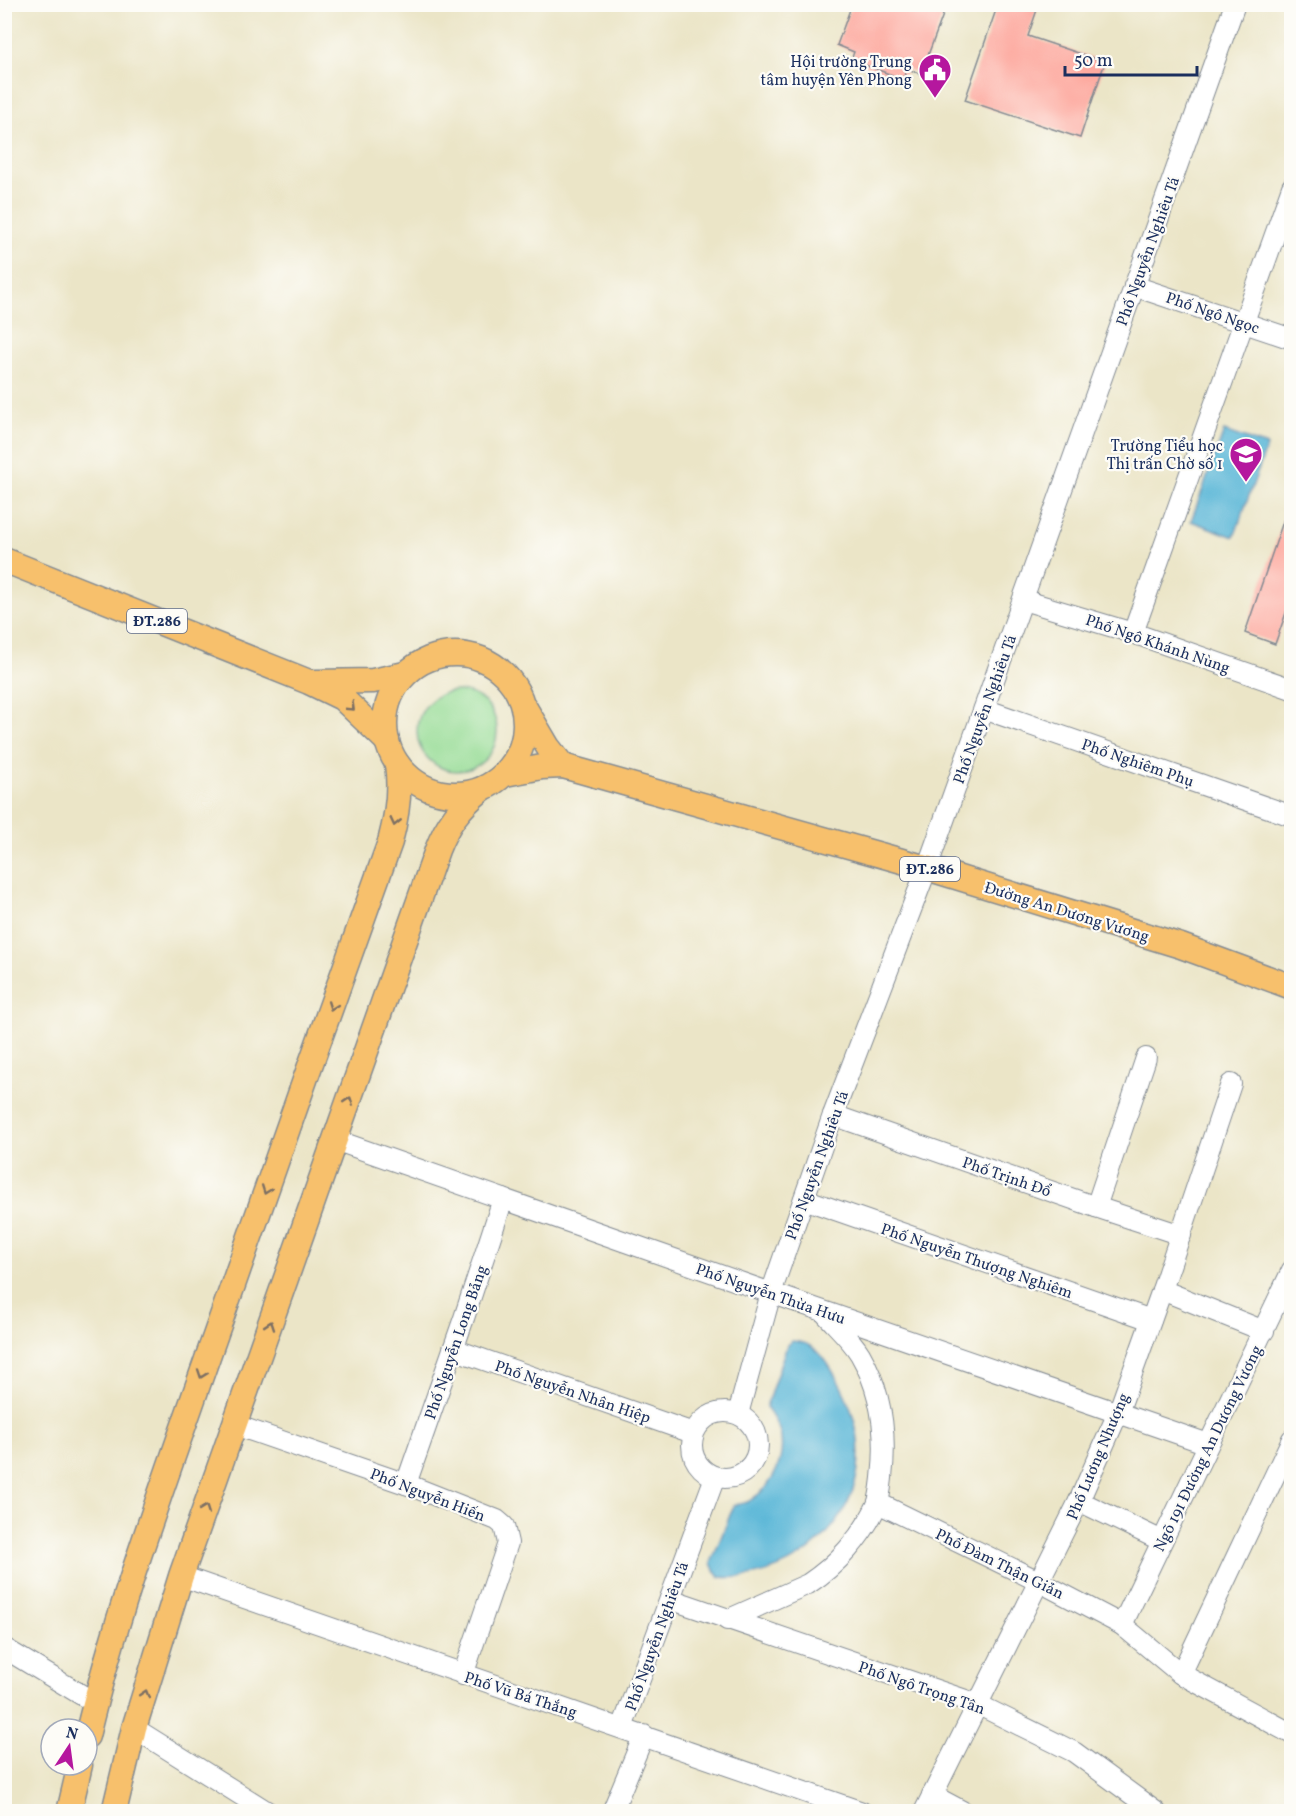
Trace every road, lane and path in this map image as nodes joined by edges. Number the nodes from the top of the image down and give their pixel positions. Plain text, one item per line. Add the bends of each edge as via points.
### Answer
1 (1235, 4) edge
2 (1291, 189) edge
3 (1134, 286) junction
4 (1245, 323) junction
5 (1292, 339) edge
6 (4, 560) edge
7 (1023, 600) junction
8 (1133, 633) junction
9 (405, 674) junction
10 (309, 682) junction
11 (1292, 689) edge
12 (524, 706) junction
13 (984, 709) junction
14 (387, 741) junction
15 (397, 764) junction
16 (563, 766) junction
17 (505, 774) junction
18 (482, 789) junction
19 (1292, 816) edge
20 (927, 868) junction
21 (1292, 987) edge
22 (1146, 1058) dead end
23 (1231, 1084) dead end
24 (833, 1115) junction
25 (335, 1140) junction
26 (503, 1199) junction
27 (804, 1199) junction
28 (1096, 1208) junction
29 (1181, 1235) junction
30 (1292, 1270) edge
31 (1162, 1290) junction
32 (771, 1293) junction
33 (824, 1312) junction
34 (1151, 1320) junction
35 (1264, 1330) junction
36 (453, 1349) junction
37 (1118, 1413) junction
38 (738, 1414) junction
39 (235, 1425) junction
40 (693, 1433) junction
41 (1292, 1439) edge
42 (1208, 1444) junction
43 (715, 1477) junction
44 (406, 1484) junction
45 (1079, 1501) junction
46 (878, 1503) junction
47 (1162, 1541) junction
48 (181, 1576) junction
49 (1038, 1581) junction
50 (670, 1599) junction
51 (727, 1620) junction
52 (1122, 1625) junction
53 (4, 1648) edge
54 (1181, 1674) junction
55 (463, 1675) junction
56 (95, 1703) junction
57 (977, 1704) junction
58 (92, 1717) edge
59 (134, 1728) junction
60 (622, 1728) junction
61 (1292, 1734) edge
62 (644, 1735) junction
63 (77, 1777) edge
64 (928, 1804) edge
65 (69, 1812) edge
66 (114, 1812) edge
67 (268, 1812) edge
68 (612, 1812) edge
69 (862, 1812) edge
70 (964, 1812) edge
71 (1156, 1812) edge

1 - 3 street, Phố Nguyễn Nghiêu Tá
2 - 4 street
3 - 4 street, Phố Ngô Ngọc
3 - 7 street, Phố Nguyễn Nghiêu Tá
4 - 5 street, Phố Ngô Ngọc
4 - 8 street
6 - 10 main road, ĐT.286
7 - 8 street, Phố Ngô Khánh Nùng
7 - 13 street, Phố Nguyễn Nghiêu Tá
8 - 11 street, Phố Ngô Khánh Nùng
9 - 10 main road, ĐT.286 via 373,681
9 - 12 main road, ĐT.286 via 425,660 449,654 474,656 505,675
9 - 14 main road, ĐT.286 via 391,693 384,717
10 -> 14 main road, ĐT.286 via 342,698
12 - 16 main road, ĐT.286
12 - 17 main road, ĐT.286 via 524,743
13 - 19 street, Phố Nghiêm Phụ
13 - 20 street, Phố Nguyễn Nghiêu Tá
14 - 15 main road, ĐT.286
15 - 18 main road, ĐT.286 via 425,788 461,794
15 -> 56 main road via 398,808 390,842 141,1548
16 - 17 main road, Đường An Dương Vương / ĐT.286
16 - 20 main road, Đường An Dương Vương / ĐT.286
17 - 18 main road, ĐT.286
25 -> 18 main road via 442,835 462,806
20 - 21 main road, Đường An Dương Vương / ĐT.286 via 1181,946
20 - 24 street, Phố Nguyễn Nghiêu Tá
22 - 28 street
23 - 29 street, Phố Lương Nhượng
24 - 27 street, Phố Nguyễn Nghiêu Tá
24 - 28 street, Phố Trịnh Đổ
25 - 26 street, Phố Nguyễn Thừa Hưu
39 -> 25 main road
26 - 32 street, Phố Nguyễn Thừa Hưu
26 - 36 street, Phố Nguyễn Long Bảng
27 - 32 street, Phố Nguyễn Nghiêu Tá
27 - 34 street, Phố Nguyễn Thượng Nghiêm
28 - 29 street, Phố Trịnh Đổ
29 - 31 street, Phố Lương Nhượng
30 - 35 street, Ngõ 191 Đường An Dương Vương
31 - 34 street, Phố Lương Nhượng
31 - 35 street
32 - 33 street, Phố Nguyễn Thừa Hưu
32 - 38 street, Phố Nguyễn Nghiêu Tá
33 - 37 street, Phố Nguyễn Thừa Hưu
33 - 46 street via 859,1352 877,1392 884,1431
34 - 37 street, Phố Lương Nhượng
35 - 42 street, Ngõ 191 Đường An Dương Vương
36 - 40 street, Phố Nguyễn Nhân Hiệp
36 - 44 street, Phố Nguyễn Long Bảng
37 - 42 street, Phố Nguyễn Thừa Hưu
37 - 45 street, Phố Lương Nhượng
38 - 40 street via 712,1414
38 - 43 street via 754,1427 757,1457 744,1473 725,1479
39 - 44 street, Phố Nguyễn Hiến
48 -> 39 main road
40 - 43 street via 695,1460
41 - 54 street
42 - 47 street, Ngõ 191 Đường An Dương Vương
43 - 50 street, Phố Nguyễn Nghiêu Tá
44 - 55 street, Phố Nguyễn Hiến via 497,1520 507,1533 508,1544
45 - 47 street
45 - 49 street, Phố Lương Nhượng
46 - 49 street, Phố Đàm Thận Giản
46 - 51 street via 845,1553 819,1576
47 - 52 street, Ngõ 191 Đường An Dương Vương
48 - 55 street, Phố Vũ Bá Thắng
59 -> 48 main road
49 - 52 street, Phố Đàm Thận Giản
49 - 57 street, Phố Lương Nhượng
50 - 51 street, Phố Ngô Trọng Tân
50 - 60 street, Phố Nguyễn Nghiêu Tá
51 - 57 street, Phố Ngô Trọng Tân
52 - 54 street, Phố Đàm Thận Giản
53 - 56 street
54 - 61 street, Phố Đàm Thận Giản
55 - 60 street, Phố Vũ Bá Thắng
56 - 58 main road
57 - 64 street, Phố Lương Nhượng
57 - 71 street, Phố Ngô Trọng Tân via 1074,1752
59 - 66 main road
59 - 67 street
60 - 62 street, Phố Vũ Bá Thắng
62 - 68 street
62 - 69 street, Phố Vũ Bá Thắng
63 - 65 main road
64 - 70 street

